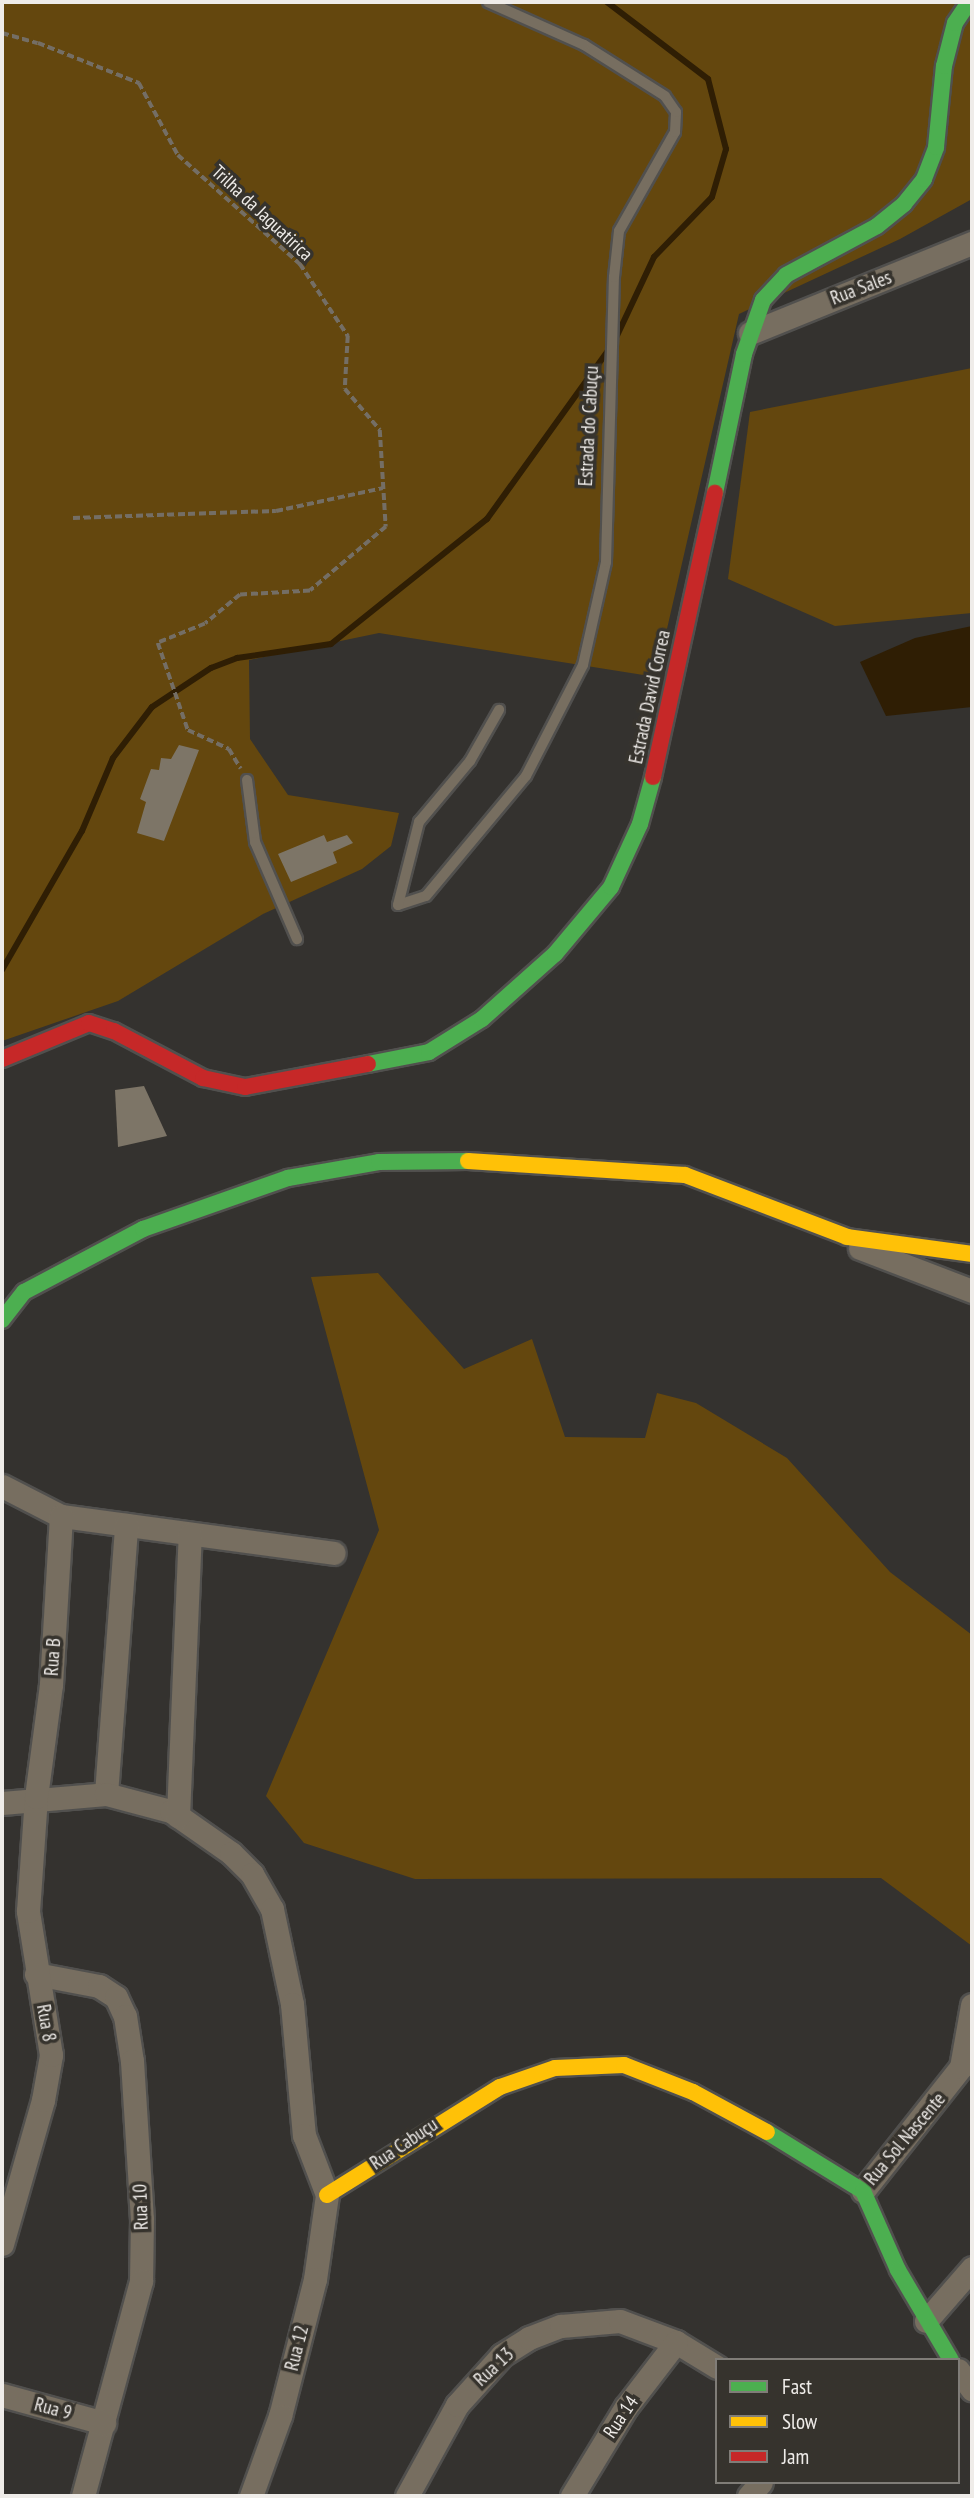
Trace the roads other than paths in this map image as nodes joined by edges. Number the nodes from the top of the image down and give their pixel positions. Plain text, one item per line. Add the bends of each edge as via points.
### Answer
1 (488, 2) edge
2 (968, 2) edge
3 (972, 243) edge
4 (750, 333) junction
5 (499, 710) dead end
6 (247, 780) road end
7 (297, 939) dead end
8 (2, 1059) edge
9 (847, 1237) junction
10 (972, 1254) edge
11 (972, 1291) edge
12 (2, 1320) edge
13 (2, 1486) edge
14 (61, 1516) junction
15 (125, 1525) junction
16 (190, 1534) junction
17 (333, 1553) dead end
18 (106, 1794) junction
19 (36, 1797) junction
20 (2, 1803) edge
21 (178, 1816) junction
22 (36, 1974) junction
23 (972, 2005) edge
24 (863, 2191) junction
25 (327, 2195) junction
26 (2, 2244) edge
27 (972, 2267) edge
28 (926, 2321) junction
29 (676, 2342) junction
30 (950, 2358) edge
31 (715, 2366) edge
32 (960, 2373) edge
33 (972, 2389) edge
34 (2, 2395) edge
35 (104, 2423) junction
36 (83, 2496) edge
37 (251, 2496) edge
38 (407, 2496) edge
39 (572, 2496) edge

1 - 5 lane, Estrada do Cabuçu via 584,45 665,96 676,112 675,132 619,231 606,562 583,665 526,776 426,896 398,905 419,822 470,761
2 - 4 street, Estrada David Correa via 955,23 944,66 936,147 924,179 904,205 877,226 786,275 763,300
3 - 4 street, Rua Sales
4 - 8 street, Estrada David Correa via 664,739 640,824 611,887 555,954 482,1019 429,1052 277,1083 245,1087 203,1078 114,1031 89,1023
6 - 7 lane via 255,842
9 - 10 street
9 - 11 street via 860,1248
9 - 12 street via 685,1175 490,1161 379,1162 288,1178 143,1229 24,1292
13 - 14 street
14 - 15 street
14 - 19 street, Rua B via 51,1684
15 - 16 street
15 - 18 street
16 - 17 street
16 - 21 street
18 - 19 street
18 - 21 street
19 - 20 street
19 - 22 street, Rua 8 via 28,1911
21 - 25 street via 231,1853 251,1874 272,1909 292,2004 304,2135
22 - 26 street, Rua 8 via 50,2040 49,2075
22 - 35 street, Rua 10 via 99,1986 116,1997 125,2015 132,2060 142,2219 141,2281
23 - 24 street, Rua Sol Nascente via 961,2067
24 - 25 street, Rua Cabuçu via 791,2144 657,2075 624,2065 585,2064 529,2074 500,2087
24 - 28 street
25 - 37 street, Rua 12 via 311,2292 280,2416
27 - 28 street
28 - 30 street
29 - 31 street, Rua 13
29 - 38 street, Rua 13 via 620,2321 561,2326 529,2338 502,2355 457,2405
29 - 39 street, Rua 14 via 626,2407
32 - 33 street
34 - 35 street, Rua 9
35 - 36 street, Rua 10

